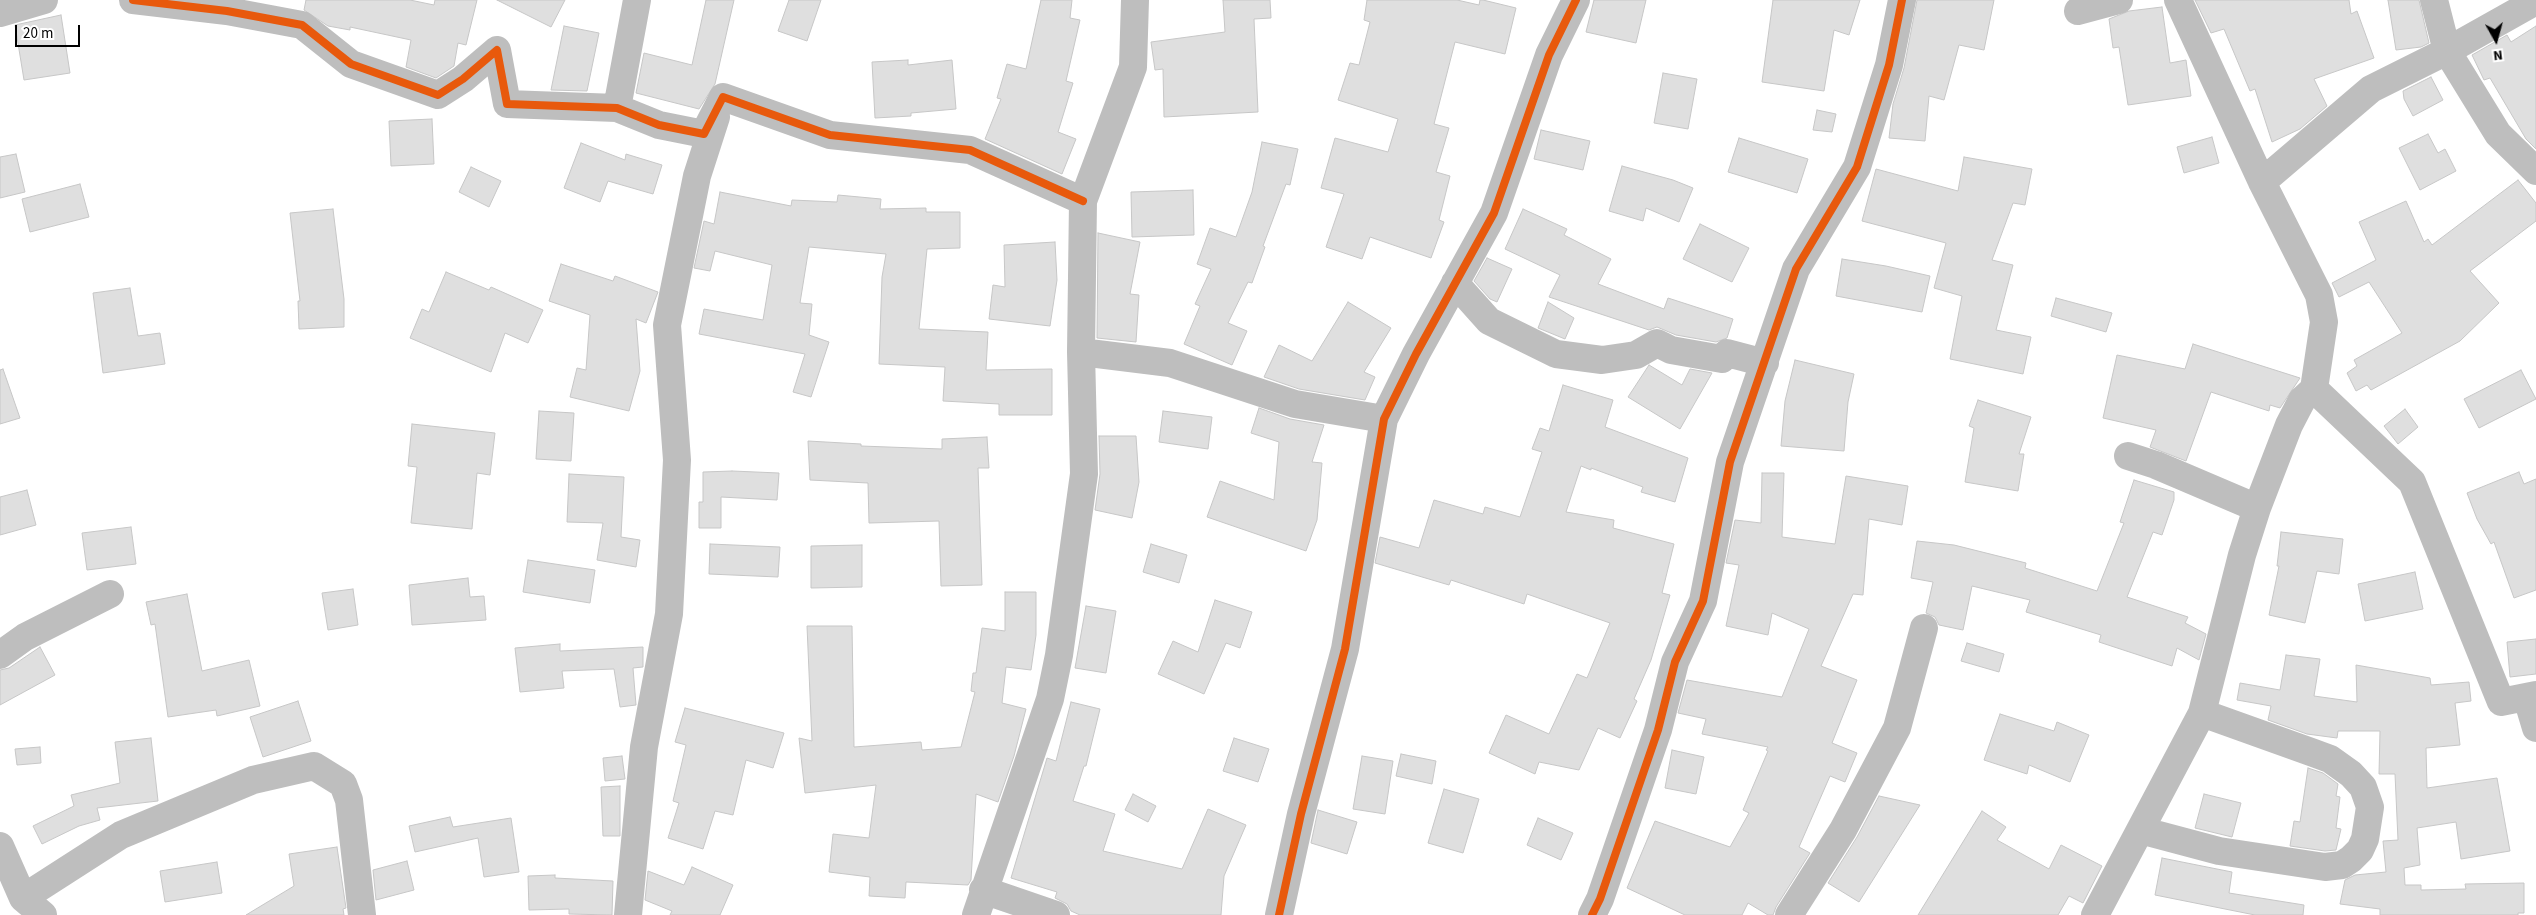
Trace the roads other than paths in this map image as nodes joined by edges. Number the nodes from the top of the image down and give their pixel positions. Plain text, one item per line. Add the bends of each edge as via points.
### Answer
1 (44, 0) edge
2 (133, 0) edge
3 (637, 0) edge
4 (1135, 0) edge
5 (1576, 0) edge
6 (1902, 0) edge
7 (2119, 0) edge
8 (2178, 0) edge
9 (2434, 0) edge
10 (2536, 1) edge
11 (2078, 11) dead end
12 (0, 13) edge
13 (2447, 52) junction
14 (723, 96) junction
15 (617, 108) junction
16 (2536, 171) edge
17 (2262, 182) junction
18 (1083, 201) junction
19 (1455, 283) junction
20 (1081, 352) junction
21 (1765, 363) junction
22 (2314, 389) junction
23 (1384, 419) junction
24 (2128, 456) dead end
25 (2256, 508) junction
26 (110, 594) dead end
27 (1924, 628) dead end
28 (0, 655) edge
29 (2532, 696) edge
30 (2202, 713) junction
31 (2536, 728) edge
32 (2140, 830) junction
33 (0, 846) edge
34 (979, 902) edge
35 (33, 906) edge
36 (362, 915) edge
37 (628, 915) edge
38 (1056, 915) edge
39 (1279, 915) edge
40 (1592, 915) edge
41 (1789, 915) edge
42 (2095, 915) edge

1 - 12 street
2 - 15 street via 227,11 302,25 351,64 438,95 497,50 507,104
3 - 15 street
4 - 18 street via 1133,67
5 - 19 street via 1548,55 1494,213
6 - 21 street via 1889,65 1857,167 1796,269
7 - 11 street
8 - 17 street
9 - 13 street
10 - 13 street
13 - 16 street via 2498,134
13 - 17 street via 2371,89
14 - 15 street via 704,134 659,125
14 - 18 street via 830,136 970,150
14 - 37 street via 697,176 667,325 678,460 669,614 644,747
17 - 22 street via 2319,295 2324,322
18 - 20 street
19 - 21 street via 1489,321 1556,354 1602,360 1636,355 1657,344 1671,350 1722,359 1727,354
19 - 23 street
20 - 23 street via 1170,363 1295,404
20 - 34 street via 1084,474 1059,655 1050,699
21 - 40 street via 1730,462 1703,601 1675,662 1658,730
22 - 25 street via 2302,400 2289,425
22 - 29 street via 2412,482 2501,702
23 - 39 street via 1345,649 1301,814
24 - 25 street
25 - 30 street
26 - 28 street via 25,637
27 - 41 street via 1897,728 1843,830
29 - 31 street
30 - 32 street
30 - 32 street via 2330,759 2351,774 2363,787 2370,807 2365,840 2360,850 2342,865 2325,867 2218,851
32 - 42 street
33 - 35 street
34 - 38 street
35 - 36 street via 121,835 252,780 314,766 343,784 349,800

